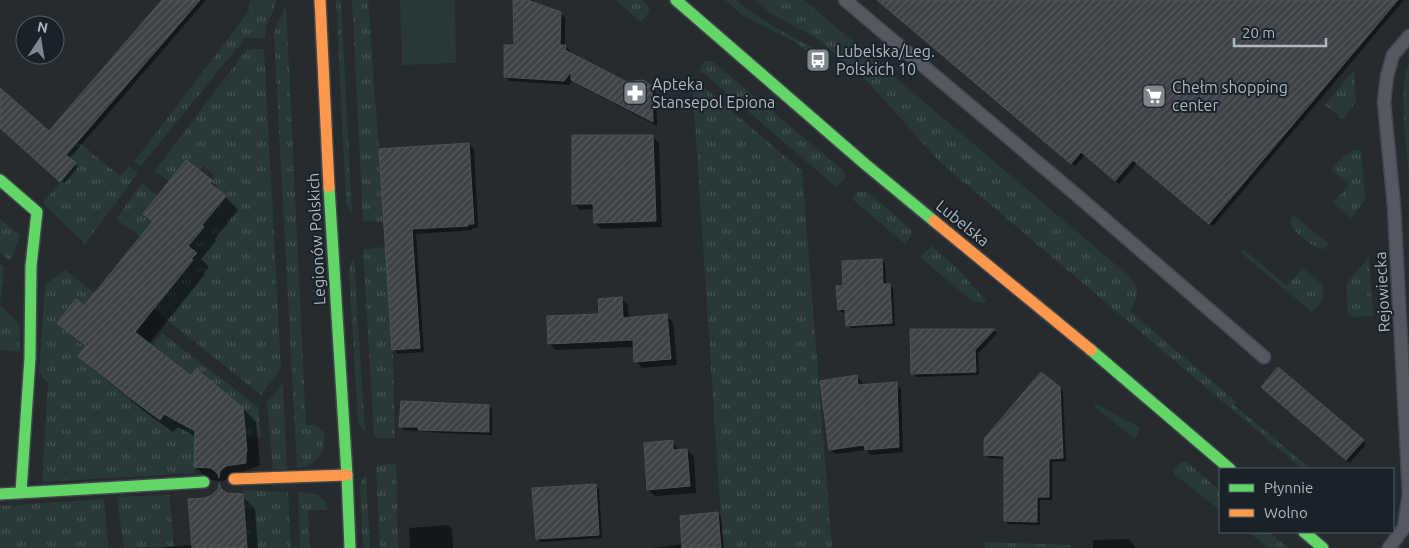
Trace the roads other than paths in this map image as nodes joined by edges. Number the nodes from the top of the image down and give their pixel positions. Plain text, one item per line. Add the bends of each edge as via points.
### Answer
1 (320, 0) edge
2 (676, 0) edge
3 (846, 0) edge
4 (1409, 36) edge
5 (0, 180) edge
6 (1264, 357) dead end
7 (1229, 468) edge
8 (347, 475) junction
9 (234, 479) dead end
10 (204, 482) dead end
11 (21, 492) junction
12 (0, 494) edge
13 (1305, 533) edge
14 (350, 548) edge
15 (1323, 548) edge
16 (1389, 548) edge

1 - 8 street, Legionów Polskich
2 - 7 street, Lubelska via 865,164 1051,316
3 - 6 lane
4 - 16 lane, Rejowiecka via 1393,54 1384,102 1394,206 1408,493 1404,528
5 - 11 street via 37,212 31,266 30,358
8 - 9 street
8 - 14 street, Legionów Polskich
10 - 11 street
11 - 12 street
13 - 15 street

